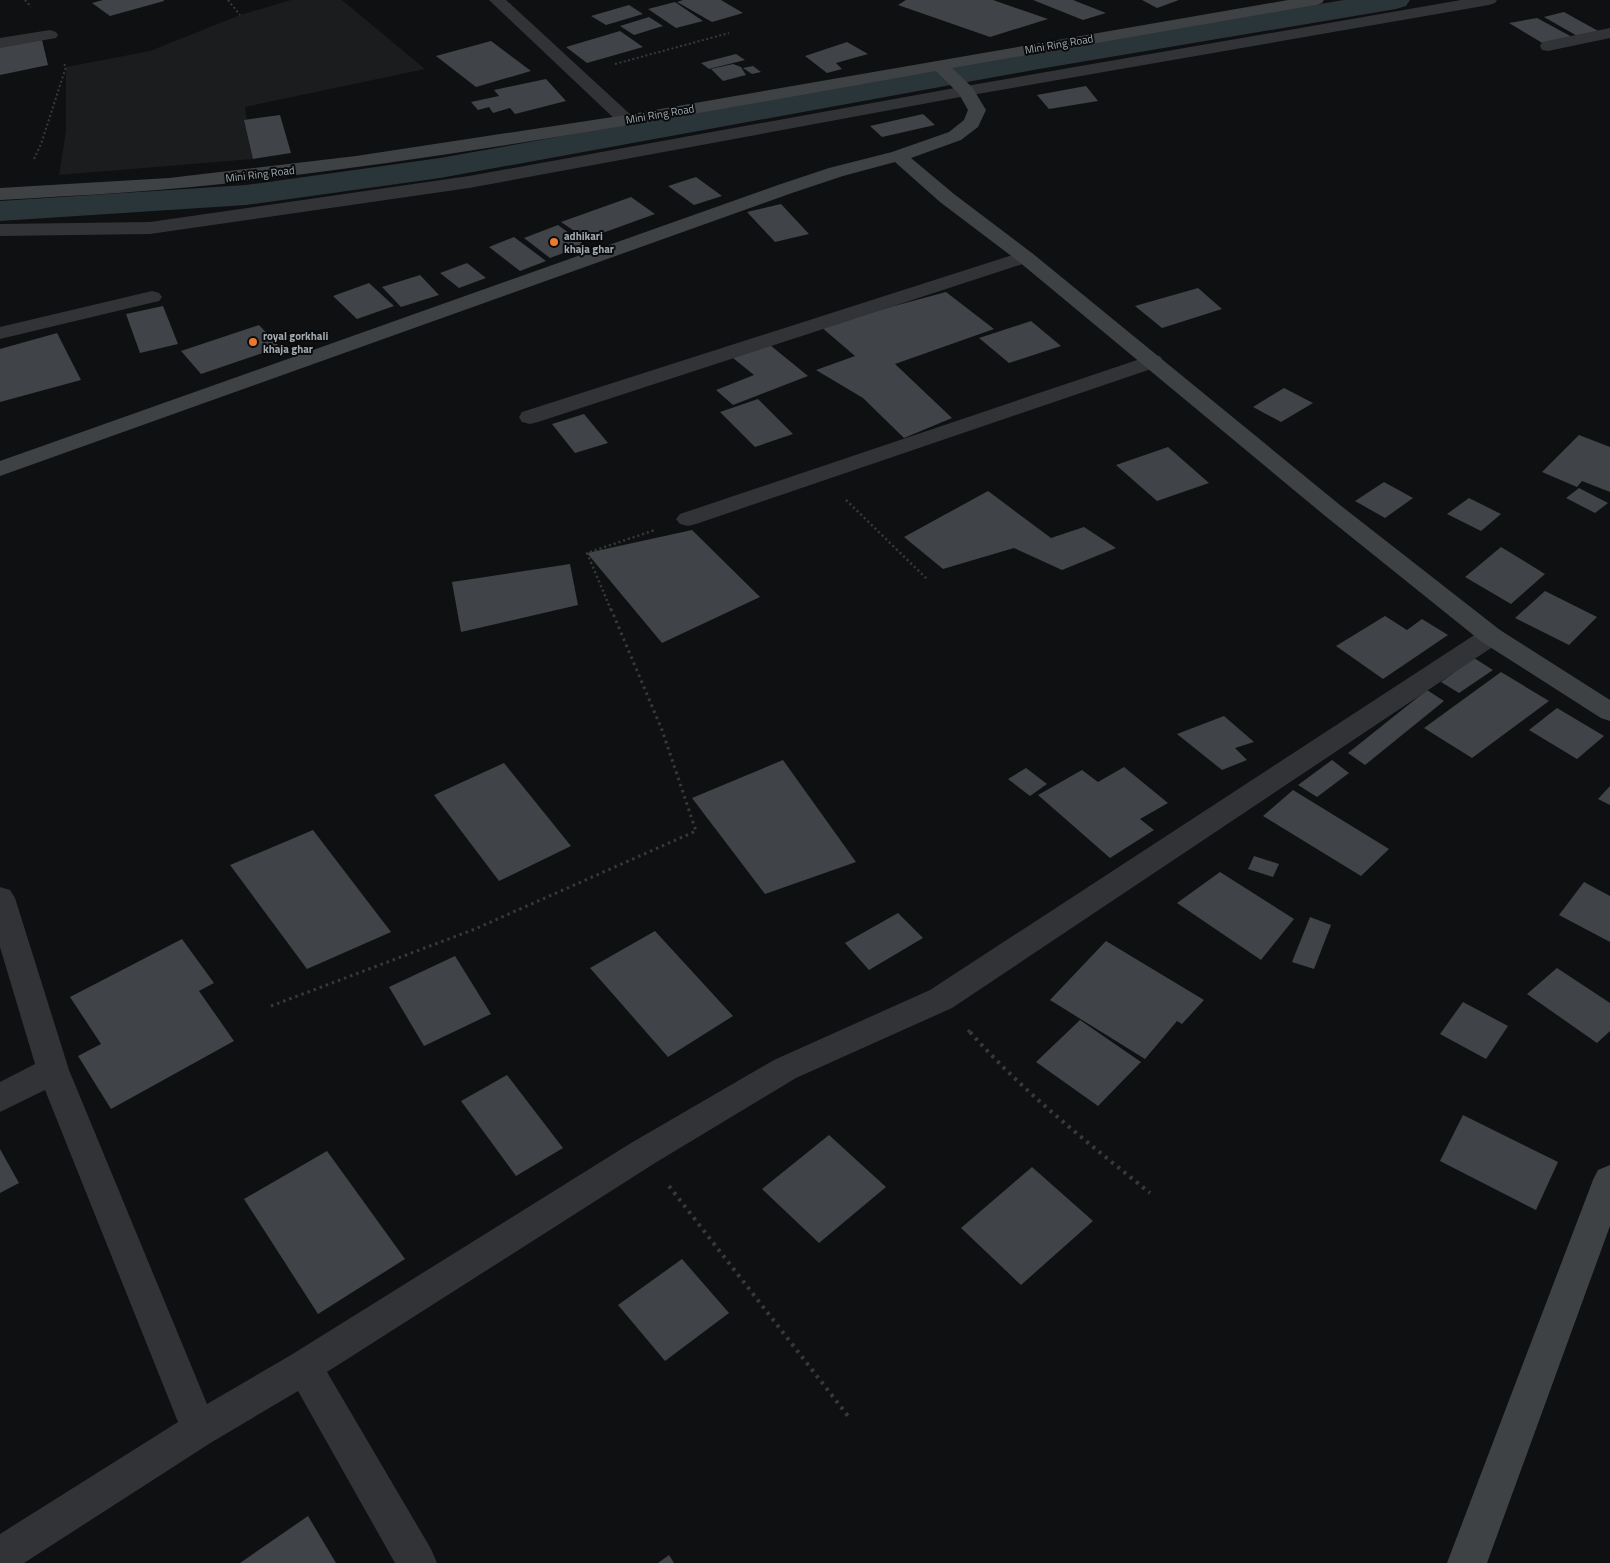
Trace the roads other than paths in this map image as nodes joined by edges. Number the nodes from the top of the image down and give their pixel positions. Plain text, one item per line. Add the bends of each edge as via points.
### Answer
1 (497, 0) edge
2 (1316, 0) edge
3 (1489, 0) edge
4 (1610, 33) edge
5 (50, 35) road end
6 (0, 44) edge
7 (1548, 46) dead end
8 (939, 65) junction
9 (962, 86) junction
10 (626, 120) junction
11 (898, 156) junction
12 (0, 194) edge
13 (0, 230) edge
14 (1025, 257) junction
15 (152, 297) dead end
16 (0, 333) edge
17 (1152, 361) junction
18 (530, 417) dead end
19 (0, 469) edge
20 (688, 519) road end
21 (1491, 636) junction
22 (1610, 712) edge
23 (0, 898) edge
24 (53, 1070) junction
25 (0, 1098) edge
26 (1610, 1180) edge
27 (304, 1368) junction
28 (200, 1429) junction
29 (0, 1556) edge
30 (417, 1563) edge
31 (1467, 1563) edge

1 - 10 street
2 - 8 street, Mini Ring Road
3 - 9 street
4 - 7 street
5 - 6 street
8 - 9 street
8 - 10 street, Mini Ring Road
9 - 11 street via 977,110 972,123 955,136
9 - 13 street via 440,186 150,228
10 - 12 street, Mini Ring Road via 255,175
11 - 14 street
11 - 19 street via 776,192
14 - 17 street
14 - 18 street
15 - 16 street
17 - 20 street
17 - 21 street
21 - 22 street
21 - 27 street via 941,999 785,1069 643,1153
23 - 24 street
24 - 25 street
24 - 28 street
26 - 31 street
27 - 28 street
27 - 30 street
28 - 29 street

